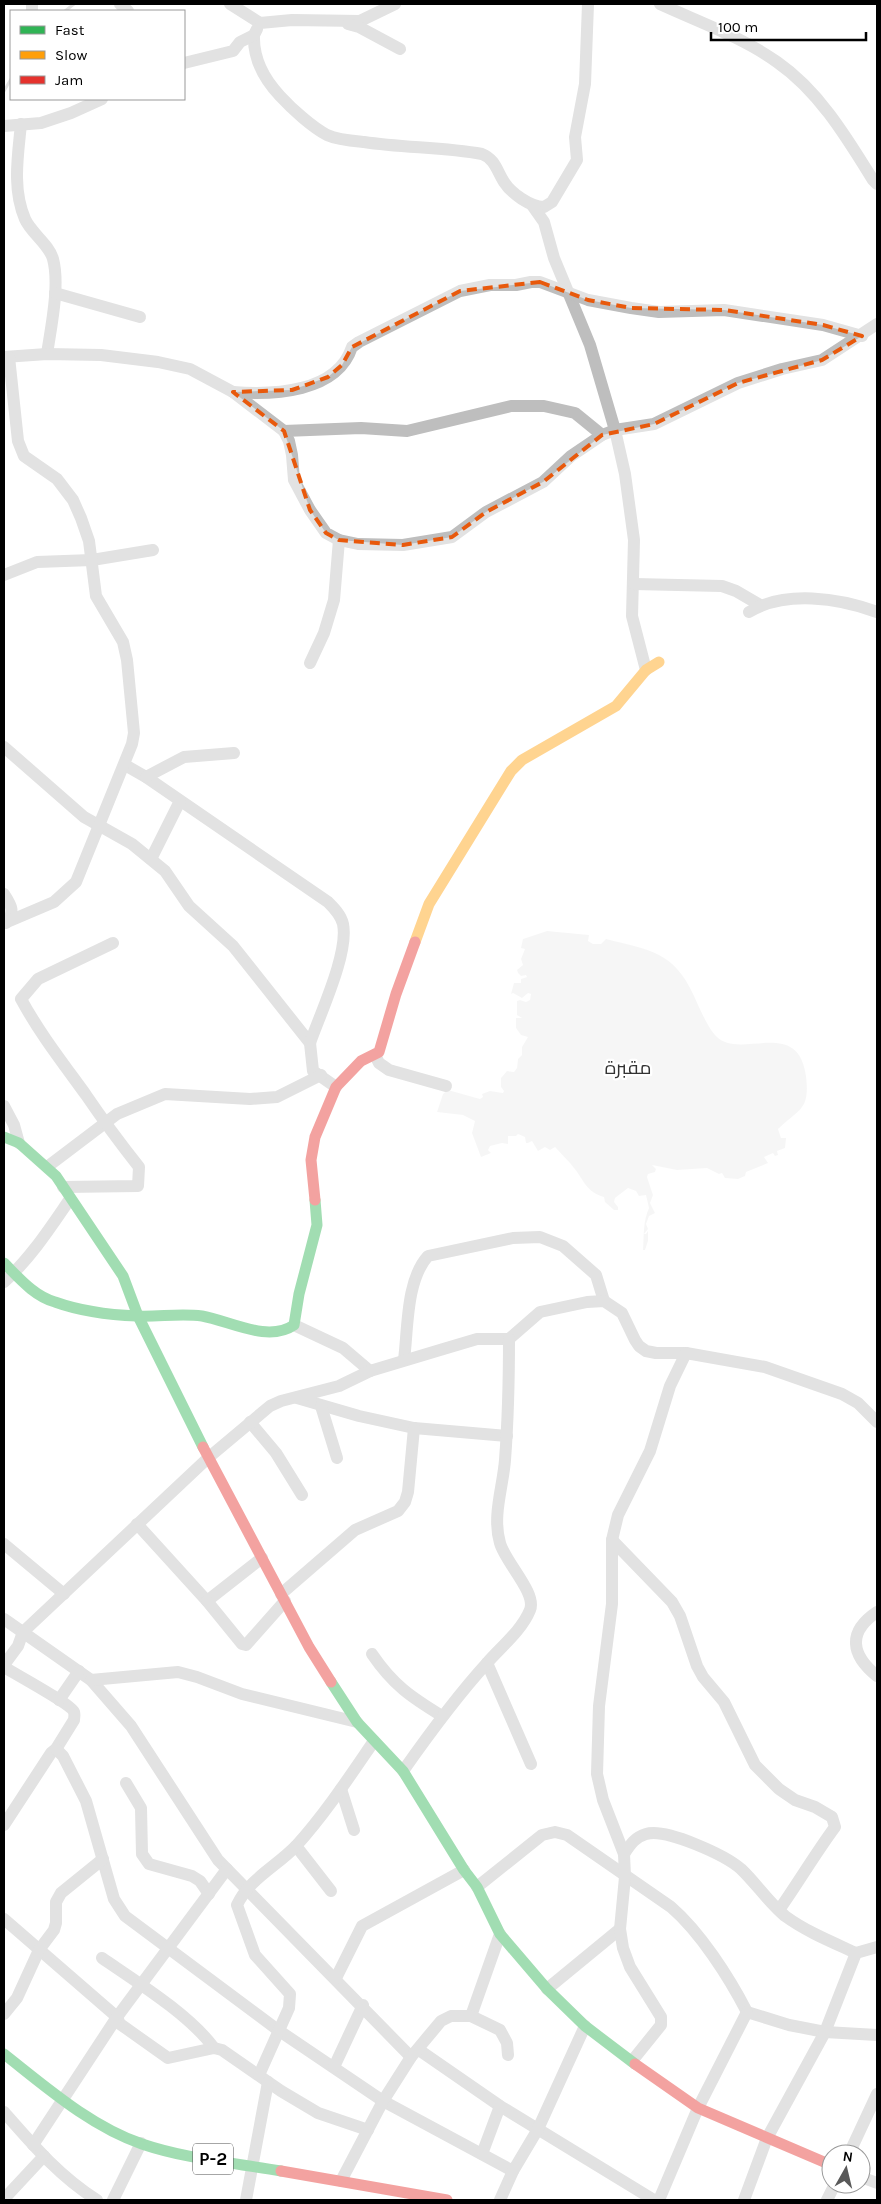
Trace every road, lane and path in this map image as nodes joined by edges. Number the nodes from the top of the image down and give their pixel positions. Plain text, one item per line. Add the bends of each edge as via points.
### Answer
1 (230, 4) edge
2 (395, 4) edge
3 (588, 4) edge
4 (660, 4) edge
5 (341, 22) junction
6 (260, 23) junction
7 (254, 35) junction
8 (400, 49) dead end
9 (233, 51) junction
10 (256, 58) junction
11 (185, 63) edge
12 (100, 100) edge
13 (21, 124) junction
14 (4, 126) edge
15 (877, 184) edge
16 (552, 202) junction
17 (532, 205) junction
18 (545, 226) junction
19 (568, 292) junction
20 (55, 293) junction
21 (140, 316) dead end
22 (877, 324) edge
23 (862, 336) junction
24 (46, 354) junction
25 (6, 357) edge
26 (233, 392) junction
27 (615, 430) junction
28 (284, 431) junction
29 (602, 435) junction
30 (339, 540) junction
31 (153, 550) dead end
32 (92, 560) junction
33 (4, 574) edge
34 (634, 584) junction
35 (760, 605) junction
36 (749, 612) dead end
37 (877, 612) edge
38 (659, 662) dead end
39 (310, 663) dead end
40 (646, 670) junction
41 (4, 747) edge
42 (234, 753) dead end
43 (124, 765) junction
44 (146, 777) junction
45 (180, 801) junction
46 (98, 825) junction
47 (150, 859) junction
48 (4, 894) edge
49 (6, 923) edge
50 (113, 943) dead end
51 (310, 1043) junction
52 (375, 1055) junction
53 (321, 1075) junction
54 (446, 1086) dead end
55 (336, 1087) junction
56 (4, 1106) edge
57 (104, 1123) junction
58 (4, 1137) edge
59 (19, 1143) junction
60 (47, 1167) junction
61 (63, 1188) junction
62 (70, 1199) junction
63 (4, 1263) edge
64 (14, 1273) junction
65 (4, 1282) edge
66 (604, 1301) junction
67 (138, 1316) junction
68 (294, 1325) junction
69 (509, 1339) junction
70 (686, 1353) junction
71 (404, 1360) junction
72 (370, 1371) junction
73 (297, 1398) junction
74 (321, 1406) junction
75 (250, 1422) junction
76 (877, 1422) edge
77 (414, 1428) junction
78 (507, 1436) junction
79 (208, 1458) junction
80 (337, 1458) dead end
81 (302, 1495) dead end
82 (138, 1524) junction
83 (612, 1540) junction
84 (6, 1550) edge
85 (262, 1558) junction
86 (64, 1594) junction
87 (283, 1597) junction
88 (207, 1601) junction
89 (877, 1612) edge
90 (4, 1619) edge
91 (23, 1632) junction
92 (372, 1654) dead end
93 (487, 1663) junction
94 (4, 1666) edge
95 (79, 1671) junction
96 (877, 1676) edge
97 (91, 1680) junction
98 (60, 1700) junction
99 (442, 1716) junction
100 (356, 1722) junction
101 (374, 1741) junction
102 (56, 1749) junction
103 (531, 1764) dead end
104 (403, 1771) junction
105 (126, 1783) dead end
106 (341, 1789) junction
107 (9, 1807) edge
108 (4, 1825) edge
109 (354, 1830) dead end
110 (296, 1846) junction
111 (624, 1854) junction
112 (103, 1859) junction
113 (227, 1869) junction
114 (464, 1870) junction
115 (625, 1877) junction
116 (476, 1887) junction
117 (246, 1889) junction
118 (331, 1891) dead end
119 (209, 1894) junction
120 (779, 1910) junction
121 (4, 1920) edge
122 (620, 1929) junction
123 (500, 1934) junction
124 (168, 1947) junction
125 (877, 1947) edge
126 (39, 1950) junction
127 (856, 1953) junction
128 (102, 1958) dead end
129 (336, 1978) junction
130 (141, 1985) junction
131 (547, 1989) junction
132 (362, 2005) junction
133 (747, 2012) junction
134 (4, 2014) edge
135 (471, 2016) junction
136 (117, 2017) junction
137 (585, 2026) junction
138 (278, 2030) junction
139 (825, 2032) junction
140 (877, 2035) edge
141 (214, 2048) junction
142 (415, 2053) junction
143 (4, 2054) edge
144 (508, 2055) dead end
145 (632, 2061) junction
146 (334, 2067) junction
147 (263, 2079) junction
148 (877, 2094) edge
149 (63, 2099) junction
150 (383, 2101) junction
151 (500, 2106) junction
152 (698, 2108) junction
153 (4, 2112) edge
154 (368, 2130) junction
155 (538, 2130) junction
156 (767, 2138) junction
157 (141, 2143) junction
158 (854, 2144) edge
159 (33, 2145) junction
160 (482, 2154) junction
161 (44, 2156) junction
162 (821, 2161) edge
163 (252, 2166) junction
164 (513, 2171) junction
165 (341, 2181) junction
166 (381, 2194) edge
167 (76, 2195) edge
168 (4, 2199) edge
169 (97, 2200) edge
170 (113, 2200) edge
171 (246, 2200) edge
172 (447, 2200) edge
173 (500, 2200) edge
174 (654, 2200) edge
175 (659, 2200) edge
176 (744, 2200) edge

1 - 6 street
2 - 5 street via 360,21
3 - 16 street via 585,84 575,137 577,160
4 - 15 street via 777,62 813,95
5 - 6 street via 292,20
5 - 8 street
6 - 7 street
7 - 9 street via 240,42
7 - 10 street
9 - 10 street via 243,51
9 - 11 street
10 - 17 street via 268,83 318,130 330,136 389,146 488,156 504,183
12 - 13 street via 41,123
13 - 14 street
13 - 20 street via 17,159 20,198 25,219 54,260
16 - 17 street via 544,207
16 - 18 street
17 - 18 street
18 - 19 street
19 - 23 street via 588,300 631,308 659,312 724,310 823,325
19 - 26 street via 540,282 490,285 460,291 352,347 342,365 328,377 292,390 260,394
19 - 27 street via 590,345
20 - 21 street
20 - 24 street
22 - 23 street
23 - 27 street via 822,360 738,383 654,424
24 - 25 street
24 - 26 street via 101,355 158,362 190,369
25 - 32 street via 18,441 24,456 57,478 74,500 89,541
26 - 28 street
27 - 29 street
27 - 34 street via 632,516
28 - 29 street via 361,428 407,431 511,406 544,406 575,414
28 - 30 street via 292,454 294,480 326,533
29 - 30 street via 571,456 543,482 486,512 452,537 403,545 358,544
30 - 39 street via 334,600 324,634
31 - 32 street
32 - 33 street via 38,562
32 - 43 street via 96,596 123,642 127,660 134,733
34 - 35 street via 722,586
34 - 40 street via 632,616
35 - 36 street
35 - 37 street via 789,599 816,600
38 - 40 main road
40 - 52 main road via 616,706 522,760 511,771 429,904 396,994 382,1045
41 - 46 street via 84,817
42 - 44 street via 184,756
43 - 44 street
43 - 46 street
44 - 45 street
45 - 47 street
45 - 51 street via 337,911 344,933 337,970
46 - 47 street via 132,844
46 - 49 street via 76,882 54,902
47 - 51 street via 165,871 189,906 233,946
48 - 49 street via 12,906 12,914
50 - 57 street via 38,979 21,999 39,1032
51 - 53 street via 312,1068
52 - 54 street via 379,1063 389,1070
52 - 55 main road via 361,1061
53 - 55 street
53 - 57 street via 278,1097 250,1099 165,1094 129,1108
55 - 68 main road via 315,1137 311,1160 317,1225 298,1294
56 - 59 street
57 - 60 street
57 - 61 street via 139,1167 138,1186
58 - 59 main road
59 - 60 main road
60 - 61 main road
61 - 62 main road
62 - 64 street
62 - 67 main road via 124,1276
63 - 64 main road
64 - 65 street
64 - 67 main road via 48,1300
66 - 69 street via 540,1312
66 - 70 street via 622,1313 635,1340 646,1351
66 - 71 street via 596,1275 562,1246 540,1237 513,1238 428,1256 421,1264 413,1288
67 - 68 main road via 177,1314 276,1333 288,1331
67 - 79 main road
68 - 72 street via 343,1348
69 - 71 street via 477,1339
69 - 78 street
70 - 76 street via 765,1367 814,1384 858,1403
70 - 83 street via 670,1386 650,1451 618,1515
71 - 72 street
72 - 73 street via 339,1386
73 - 74 street
73 - 75 street via 270,1406
74 - 77 street
74 - 80 street
75 - 79 street
75 - 81 street via 276,1453
77 - 78 street
77 - 87 street via 408,1492 398,1511 355,1530
78 - 93 street via 498,1510 500,1544 532,1601 518,1628
79 - 82 street
79 - 85 main road
82 - 86 street
82 - 88 street
83 - 111 street via 612,1604 599,1706 597,1774 603,1800
83 - 120 street via 672,1602 697,1666 724,1702 755,1765 795,1800 832,1817 835,1827
84 - 86 street
85 - 87 main road
85 - 88 street
86 - 91 street
87 - 88 street via 246,1645
87 - 100 main road via 309,1647
89 - 96 street via 865,1620 858,1631 856,1647 858,1657
90 - 91 street
91 - 94 street
91 - 95 street
92 - 99 street via 397,1686
93 - 99 street
93 - 103 street
94 - 98 street
95 - 97 street
95 - 98 street
97 - 100 street via 178,1672 242,1694
97 - 113 street via 131,1726 207,1844
98 - 102 street via 74,1711 74,1720
99 - 104 street
100 - 101 main road
101 - 104 main road
101 - 106 street
102 - 107 street
102 - 112 street via 63,1756 86,1802
104 - 114 main road
105 - 119 street via 141,1808 140,1844 149,1864 192,1876
106 - 109 street
106 - 110 street
107 - 108 street
110 - 117 street
110 - 118 street
111 - 115 street
111 - 120 street via 638,1837 648,1833 674,1837 725,1858 740,1868
112 - 124 street via 119,1909
112 - 126 street via 61,1893 56,1902 54,1930
113 - 117 street
113 - 119 street
114 - 116 main road
114 - 129 street via 362,1926
115 - 116 street via 567,1835 555,1832 542,1835
115 - 122 street
115 - 133 street via 682,1917 731,1982
116 - 123 main road
117 - 129 street
117 - 138 street via 237,1911 256,1955 290,1994 289,2008
119 - 124 street
120 - 127 street via 808,1930
121 - 126 street
122 - 131 street
122 - 145 street via 630,1967 660,2017 661,2025
123 - 131 main road
123 - 135 street
124 - 130 street
124 - 138 street
125 - 127 street
126 - 134 street via 18,1998
126 - 136 street
127 - 139 street
128 - 130 street
129 - 132 street
130 - 136 street
130 - 141 street via 203,2033
131 - 137 main road
132 - 142 street
132 - 146 street
133 - 139 street via 789,2026
133 - 152 street
135 - 142 street via 446,2018
135 - 144 street via 500,2030 508,2043
136 - 141 street via 120,2024 168,2058
136 - 149 street
137 - 145 main road
137 - 155 street
138 - 146 street
138 - 147 street
139 - 140 street
139 - 156 street
141 - 147 street
142 - 150 street
142 - 151 street
143 - 149 main road, P-2
145 - 152 main road
146 - 150 street
147 - 154 street via 318,2113
147 - 163 street
148 - 158 street
149 - 157 main road, P-2
149 - 159 street
150 - 154 street
150 - 160 street
151 - 155 street
151 - 160 street
152 - 156 main road
152 - 175 street
153 - 159 street
154 - 165 street
155 - 164 street
155 - 174 street
156 - 162 main road
156 - 176 street
157 - 163 main road, P-2
157 - 170 street
159 - 161 street
160 - 164 street
161 - 167 street
161 - 168 street
163 - 165 main road, P-2
163 - 171 street
164 - 173 street
165 - 166 main road, P-2
166 - 172 main road, P-2
167 - 169 street

